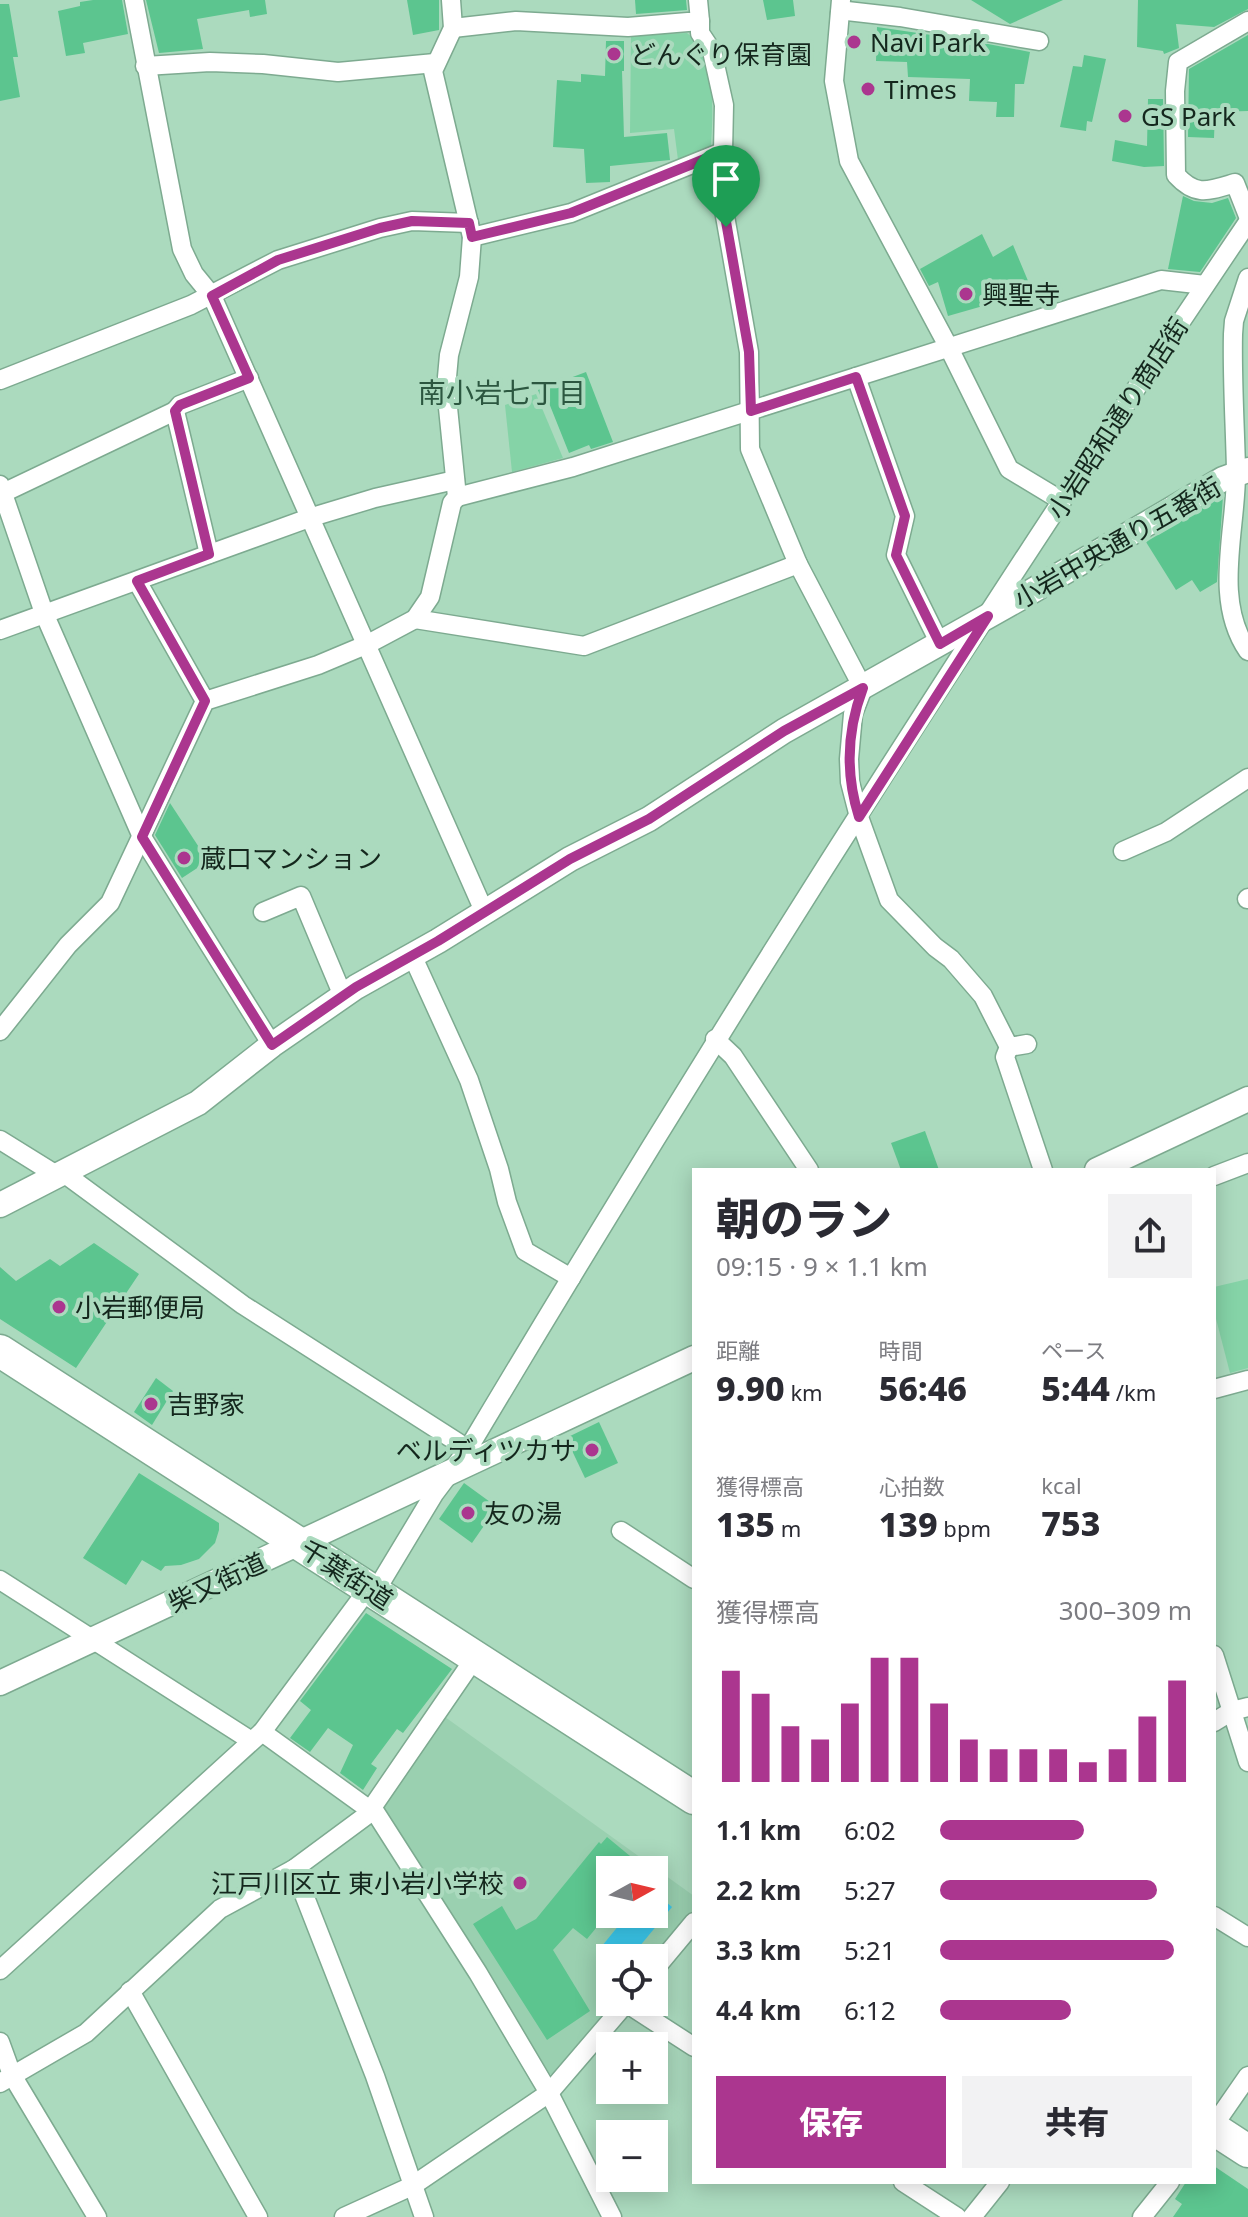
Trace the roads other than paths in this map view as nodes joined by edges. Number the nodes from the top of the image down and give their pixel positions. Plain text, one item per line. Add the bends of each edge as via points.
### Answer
1 (134, 0) edge
2 (451, 0) edge
3 (698, 0) edge
4 (840, 7) edge
5 (700, 21) junction
6 (1248, 21) edge
7 (453, 28) junction
8 (1039, 41) dead end
9 (435, 63) junction
10 (145, 66) junction
11 (722, 152) junction
12 (1248, 219) edge
13 (470, 230) junction
14 (1248, 278) edge
15 (1205, 285) junction
16 (212, 296) junction
17 (1240, 331) edge
18 (948, 346) junction
19 (856, 377) junction
20 (249, 378) junction
21 (0, 380) edge
22 (175, 411) junction
23 (751, 411) junction
24 (1242, 472) edge
25 (456, 488) junction
26 (1, 489) edge
27 (1062, 501) junction
28 (312, 517) junction
29 (209, 554) junction
30 (798, 564) junction
31 (137, 581) junction
32 (44, 613) junction
33 (988, 616) junction
34 (415, 619) junction
35 (0, 630) edge
36 (368, 644) junction
37 (940, 644) junction
38 (1248, 651) edge
39 (863, 688) junction
40 (205, 701) junction
41 (1248, 778) edge
42 (859, 817) junction
43 (142, 837) junction
44 (1123, 851) dead end
45 (484, 911) junction
46 (263, 912) dead end
47 (412, 955) junction
48 (343, 996) junction
49 (0, 1031) edge
50 (715, 1039) junction
51 (272, 1045) junction
52 (1248, 1099) edge
53 (0, 1140) edge
54 (1248, 1163) edge
55 (808, 1168) edge
56 (1042, 1168) edge
57 (1101, 1168) edge
58 (62, 1175) junction
59 (1216, 1175) edge
60 (0, 1205) edge
61 (571, 1278) junction
62 (0, 1351) edge
63 (692, 1359) edge
64 (1248, 1380) edge
65 (1216, 1388) edge
66 (468, 1449) junction
67 (451, 1472) junction
68 (621, 1531) dead end
69 (301, 1544) junction
70 (692, 1578) edge
71 (0, 1580) edge
72 (372, 1590) junction
73 (92, 1640) junction
74 (476, 1656) junction
75 (1216, 1659) edge
76 (0, 1683) edge
77 (1240, 1709) edge
78 (1216, 1721) edge
79 (256, 1736) junction
80 (1248, 1762) edge
81 (692, 1797) edge
82 (371, 1809) junction
83 (294, 1869) junction
84 (1216, 1923) edge
85 (692, 1924) edge
86 (1248, 1937) edge
87 (668, 1953) edge
88 (0, 1970) edge
89 (130, 1991) junction
90 (615, 2016) edge
91 (648, 2016) edge
92 (0, 2042) edge
93 (692, 2046) edge
94 (1248, 2076) edge
95 (6, 2079) edge
96 (549, 2093) junction
97 (1216, 2124) edge
98 (1216, 2128) edge
99 (1248, 2151) edge
100 (906, 2184) edge
101 (998, 2184) edge
102 (1168, 2184) edge
103 (412, 2186) junction
104 (97, 2217) edge
105 (258, 2217) edge
106 (344, 2217) edge
107 (424, 2217) edge
108 (612, 2217) edge
109 (957, 2217) edge
110 (972, 2217) edge
111 (1142, 2217) edge

1 - 10 street
2 - 7 street
3 - 5 street
4 - 8 street
4 - 18 street via 834,81 849,161
5 - 7 street via 628,27 516,21
5 - 11 street via 724,105
6 - 12 street via 1178,62 1175,91 1176,175 1188,188 1207,192 1235,183
7 - 9 street
9 - 10 street via 338,72 210,62
9 - 13 street
10 - 16 street via 182,249
11 - 13 street via 571,213
11 - 23 street via 722,199 749,352
12 - 15 street, 小岩昭和通り商店街
13 - 16 street via 412,221 380,228 278,260
13 - 25 street via 469,277 446,388
14 - 17 street via 1234,321
15 - 18 street via 1161,280
15 - 27 street, 小岩昭和通り商店街
16 - 20 street
16 - 21 street
17 - 24 street
18 - 19 street
18 - 27 street via 1009,469
19 - 23 street
19 - 37 street via 905,516 896,555
20 - 22 street
20 - 28 street
22 - 26 street
22 - 29 street
23 - 25 street via 573,467
23 - 30 street via 750,449
24 - 33 street, 小岩中央通り五番街
24 - 38 street via 1228,587
25 - 28 street via 375,498
25 - 34 street via 430,597
26 - 32 street
27 - 33 street, 小岩昭和通り商店街
28 - 29 street
28 - 36 street
29 - 31 street
30 - 34 street via 584,646
30 - 39 street
31 - 32 street
31 - 40 street
32 - 35 street
32 - 43 street
33 - 37 street, 小岩中央通り五番街
33 - 42 street, 小岩昭和通り商店街
34 - 36 street
36 - 40 street
36 - 45 street
37 - 39 street, 小岩中央通り五番街
39 - 42 street via 853,714 849,759
39 - 45 street, 小岩中央通り五番街 via 784,731 649,819
40 - 43 street
41 - 44 street via 1166,832
42 - 50 street, 小岩昭和通り商店街
42 - 56 street via 889,900 951,959 1018,1045 1005,1057
43 - 49 street via 110,903 68,945
43 - 51 street
45 - 47 street, 小岩中央通り五番街
46 - 48 street via 301,896
47 - 48 street, 小岩中央通り五番街
47 - 61 street via 469,1080 525,1251
48 - 51 street, 小岩中央通り五番街
50 - 55 street via 733,1056
50 - 61 street, 小岩昭和通り商店街
51 - 58 street, 小岩中央通り五番街 via 198,1103
52 - 57 street
53 - 58 street
54 - 59 street
58 - 60 street, 小岩中央通り五番街
58 - 66 street via 243,1305
61 - 66 street, 小岩昭和通り商店街
62 - 69 highway, 千葉街道
63 - 67 street, 柴又街道
64 - 65 street
66 - 67 street, 小岩昭和通り商店街
67 - 69 street, 柴又街道
67 - 72 street, 小岩昭和通り商店街
68 - 70 street
69 - 72 highway, 千葉街道
69 - 73 street, 柴又街道
71 - 73 street
72 - 74 highway, 千葉街道
72 - 79 street, 小岩昭和通り商店街
73 - 76 street, 柴又街道
73 - 79 street
74 - 81 highway, 千葉街道
74 - 82 street
75 - 77 street
77 - 78 street
77 - 80 street
79 - 82 street
79 - 88 street, 小岩昭和通り商店街
82 - 83 street
82 - 96 street
83 - 89 street via 220,1909
83 - 103 street
84 - 86 street
85 - 87 street
89 - 95 street via 86,2033
89 - 105 street
90 - 96 street
91 - 93 street
92 - 95 street
94 - 97 street
95 - 104 street
96 - 103 street
96 - 108 street
98 - 99 highway
100 - 109 street
101 - 110 street
102 - 111 street
103 - 106 street
103 - 107 street

